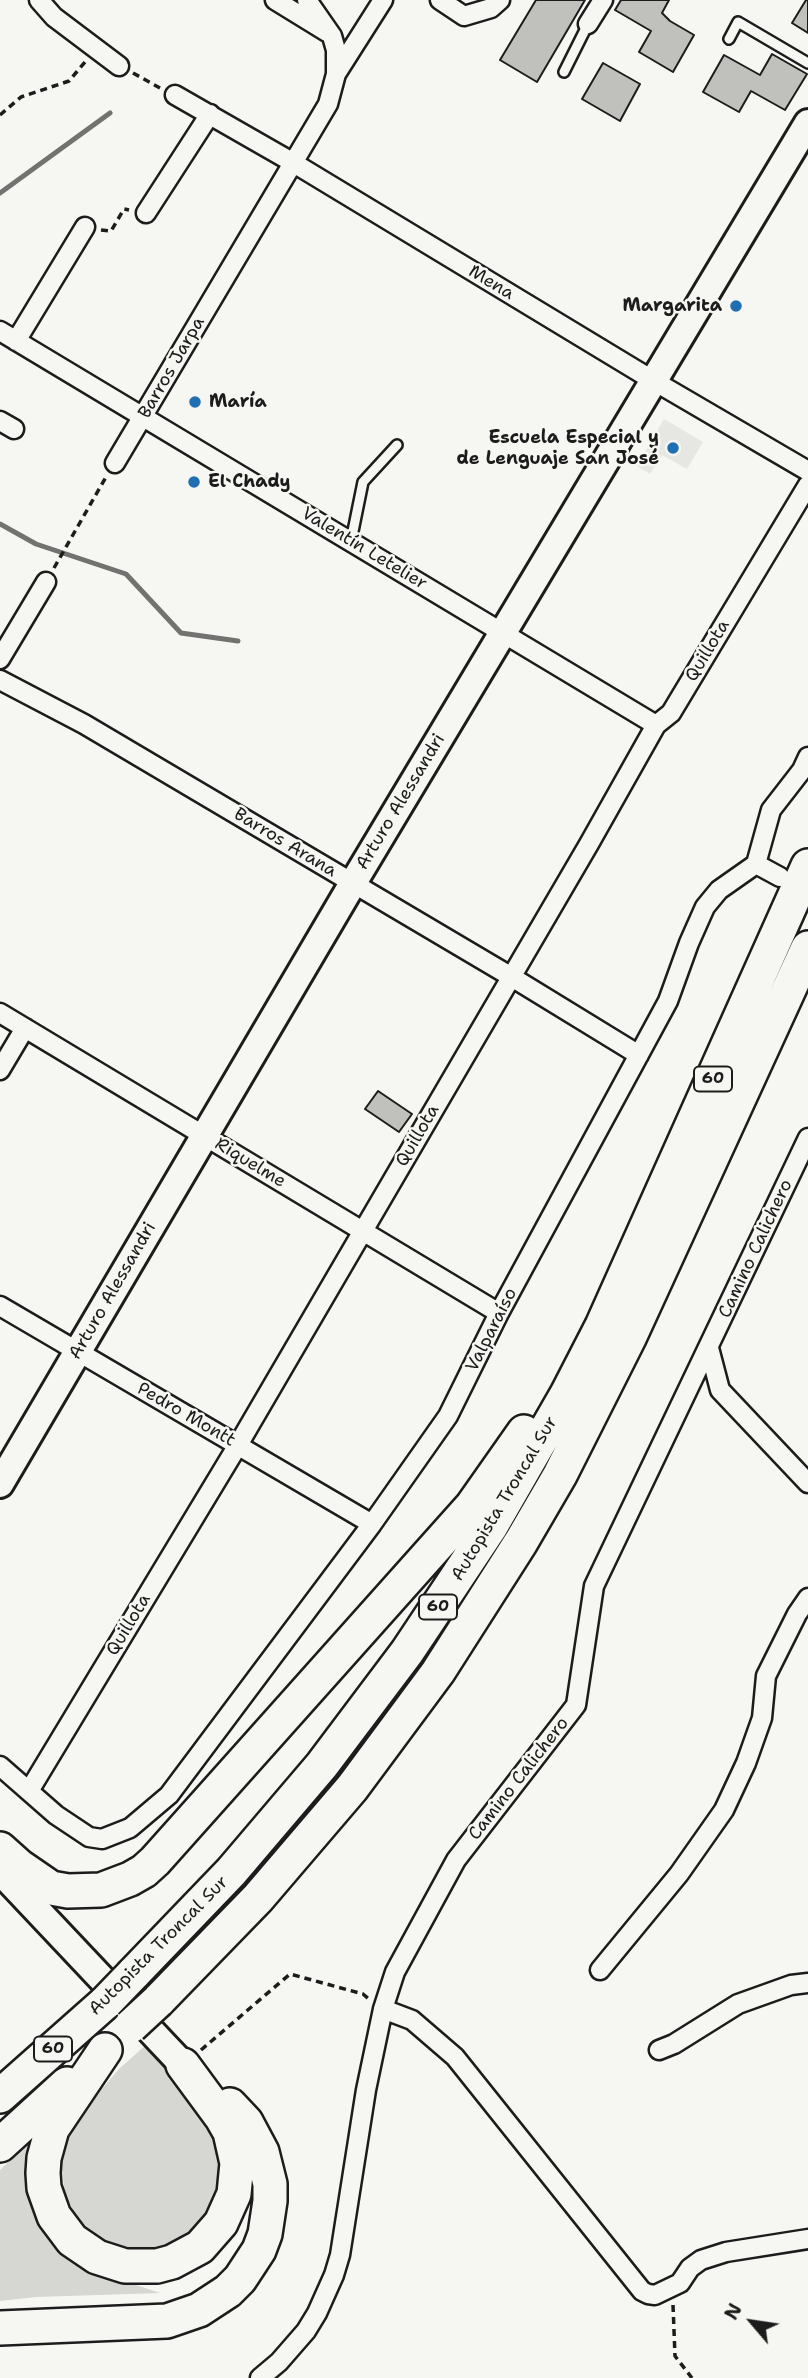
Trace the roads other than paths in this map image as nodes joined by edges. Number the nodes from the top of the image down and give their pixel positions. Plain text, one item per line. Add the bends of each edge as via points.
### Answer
1 (39, 0) edge
2 (275, 0) edge
3 (307, 0) edge
4 (383, 0) edge
5 (440, 0) edge
6 (500, 0) edge
7 (603, 0) edge
8 (588, 24) joint
9 (332, 36) junction
10 (729, 39) dead end
11 (808, 63) edge
12 (119, 66) road end
13 (564, 72) dead end
14 (336, 74) junction
15 (174, 95) road end
16 (210, 114) junction
17 (807, 128) edge
18 (292, 162) junction
19 (146, 213) road end
20 (85, 227) road end
21 (0, 331) edge
22 (16, 341) junction
23 (654, 381) junction
24 (143, 417) junction
25 (397, 445) dead end
26 (115, 463) road end
27 (808, 471) edge
28 (808, 485) edge
29 (351, 541) junction
30 (46, 582) road end
31 (502, 634) junction
32 (0, 659) edge
33 (0, 680) edge
34 (656, 725) junction
35 (808, 757) edge
36 (755, 864) junction
37 (794, 872) edge
38 (353, 883) junction
39 (808, 948) edge
40 (510, 976) junction
41 (0, 1013) edge
42 (25, 1028) junction
43 (639, 1055) junction
44 (0, 1070) edge
45 (204, 1136) junction
46 (808, 1138) edge
47 (665, 1187) junction
48 (363, 1231) junction
49 (0, 1306) edge
50 (499, 1313) junction
51 (709, 1348) junction
52 (77, 1352) junction
53 (238, 1445) junction
54 (808, 1483) edge
55 (0, 1484) edge
56 (373, 1524) junction
57 (808, 1598) edge
58 (0, 1766) edge
59 (29, 1791) junction
60 (0, 1849) edge
61 (0, 1871) edge
62 (600, 1970) dead end
63 (808, 1983) edge
64 (383, 2009) junction
65 (105, 2050) junction
66 (659, 2050) dead end
67 (183, 2065) junction
68 (0, 2096) edge
69 (0, 2144) edge
70 (808, 2239) edge
71 (0, 2328) edge
72 (260, 2378) edge

1 - 12 street via 54,17
2 - 9 street
3 - 9 street
4 - 14 street, Barros Jarpa
5 - 6 street via 464,16 491,8
7 - 8 street
8 - 13 lane
9 - 14 street, Barros Jarpa
10 - 11 lane via 738,22
14 - 18 street, Barros Jarpa via 328,104
15 - 16 street, Mena
16 - 18 street, Mena
16 - 19 street
17 - 23 main road, Arturo Alessandri
18 - 23 street, Mena
18 - 24 street, Barros Jarpa
20 - 22 street
21 - 22 street, Valentín Letelier
22 - 24 street, Valentín Letelier
23 - 27 street, Mena
23 - 31 main road, Arturo Alessandri
24 - 26 street, Barros Jarpa
24 - 29 street, Valentín Letelier
25 - 29 lane via 363,482
28 - 34 street, Quillota via 671,713
29 - 31 street, Valentín Letelier
30 - 32 street
31 - 34 street, Valentín Letelier
31 - 38 main road, Arturo Alessandri
33 - 38 street, Barros Arana via 84,724
34 - 40 street, Quillota
35 - 36 street via 771,810
36 - 37 street
36 - 43 street, Valparaíso via 719,890 705,907 668,1001
37 - 47 highway, Autopista Troncal Sur / 60
38 - 40 street, Barros Arana
38 - 45 main road, Arturo Alessandri
39 - 65 highway, Autopista Troncal Sur / 60, bridge via 595,1407 508,1564 438,1672 352,1787 258,1898
40 - 43 street, Barros Arana
40 - 48 street, Quillota
41 - 42 street, Riquelme
42 - 44 street
42 - 45 street, Riquelme
43 - 50 street, Valparaíso
45 - 48 street, Riquelme
45 - 52 main road, Arturo Alessandri
46 - 51 street, Camino Calichero
47 - 60 highway via 536,1414 472,1506 155,1861 116,1885 68,1891 51,1888
47 - 68 highway, Autopista Troncal Sur / 60, bridge via 567,1394 498,1515 366,1709 231,1872 106,2002
48 - 50 street, Riquelme
48 - 53 street, Quillota
49 - 52 street, Pedro Montt
50 - 56 street, Valparaíso via 448,1416
51 - 54 street via 720,1390
51 - 64 street, Camino Calichero via 594,1586 576,1706 456,1860 395,1972
52 - 53 street, Pedro Montt
52 - 55 main road, Arturo Alessandri
53 - 56 street, Pedro Montt
53 - 59 street, Quillota
56 - 59 street, Valparaíso via 169,1795 130,1828 102,1839 89,1837
57 - 62 street via 766,1676 761,1718 723,1810 679,1874
58 - 59 street
61 - 67 main road
63 - 66 street via 738,2004
64 - 70 street via 412,2021 455,2057 642,2291 655,2295 680,2283 701,2260 726,2252
64 - 72 street, Camino Calichero via 334,2275 306,2331
65 - 67 highway via 52,2129 43,2173 54,2216 72,2240 97,2258 125,2266 157,2266 200,2247 221,2223 234,2194 237,2162 230,2132
65 - 69 highway, Autopista Troncal Sur / 60
67 - 71 highway via 235,2109 262,2152 270,2184 269,2218 250,2265 214,2302 175,2319

